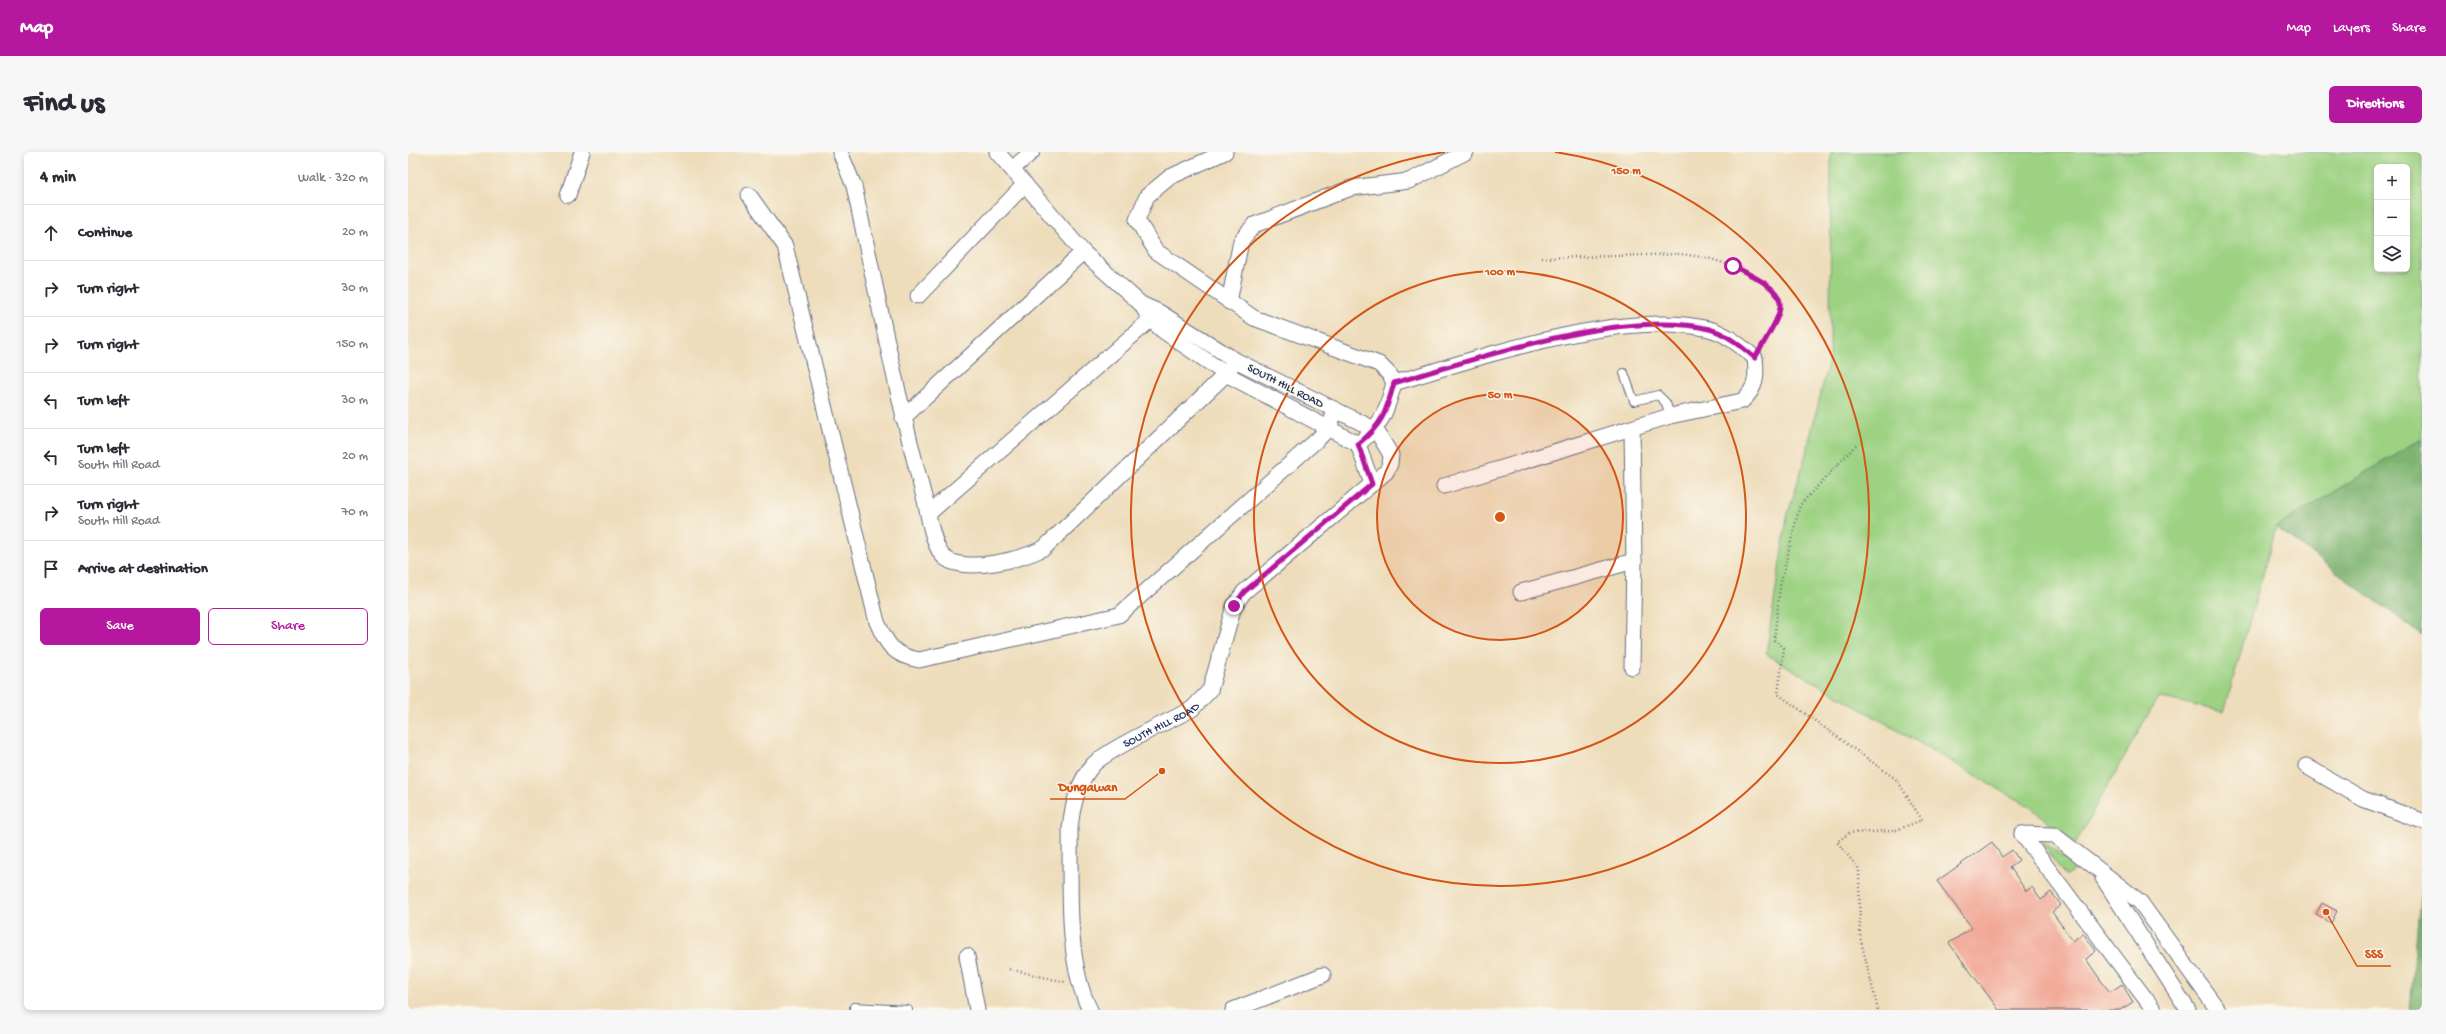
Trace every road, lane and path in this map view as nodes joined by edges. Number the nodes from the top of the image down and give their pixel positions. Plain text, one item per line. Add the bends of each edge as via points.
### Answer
1 (582, 152) edge
2 (840, 152) edge
3 (997, 152) edge
4 (1032, 152) edge
5 (1225, 152) edge
6 (1466, 152) edge
7 (1012, 169) junction
8 (1025, 184) junction
9 (749, 195) dead end
10 (568, 196) dead end
11 (1083, 252) junction
12 (1542, 258) dead end
13 (918, 296) dead end
14 (1230, 302) junction
15 (1154, 315) junction
16 (1755, 358) junction
17 (1235, 360) junction
18 (1624, 373) dead end
19 (1226, 374) junction
20 (1394, 383) junction
21 (1336, 410) junction
22 (1670, 416) junction
23 (904, 418) junction
24 (1328, 429) junction
25 (1376, 430) junction
26 (1632, 430) junction
27 (1358, 444) junction
28 (1856, 445) dead end
29 (1372, 484) junction
30 (1444, 486) dead end
31 (929, 513) junction
32 (1634, 560) junction
33 (1522, 592) dead end
34 (1632, 667) dead end
35 (2306, 766) dead end
36 (2422, 821) edge
37 (2097, 869) junction
38 (967, 956) dead end
39 (1009, 969) dead end
40 (1323, 975) dead end
41 (1062, 982) dead end
42 (854, 1007) dead end
43 (908, 1010) edge
44 (977, 1010) edge
45 (1090, 1010) edge
46 (1233, 1010) edge
47 (1878, 1010) edge
48 (2154, 1010) edge
49 (2188, 1010) edge
50 (2218, 1010) edge

1 - 10 street
2 - 23 street via 854,186
3 - 7 street, SOUTH HILL ROAD
4 - 7 street
5 - 14 street via 1170,177 1147,196 1137,220 1156,251
6 - 14 street via 1409,181 1351,188 1254,226 1241,241
7 - 8 street, SOUTH HILL ROAD
8 - 11 street, SOUTH HILL ROAD
8 - 13 street
9 - 24 street via 785,246 877,622 893,650 904,657 919,660 1119,615
11 - 15 street, SOUTH HILL ROAD
11 - 23 street
12 - 16 path via 1681,254 1708,258 1733,266 1770,285 1778,295 1781,308 1778,318
14 - 20 street via 1254,318 1379,364
15 - 17 street, SOUTH HILL ROAD
15 - 19 street, SOUTH HILL ROAD via 1162,330
15 - 31 street
16 - 20 street via 1725,336 1710,329 1653,324 1591,331 1490,354
16 - 22 street via 1755,384 1751,394 1742,401
17 - 19 street
17 - 21 street, SOUTH HILL ROAD
18 - 22 lane via 1634,401 1658,395 1666,403
19 - 24 street, SOUTH HILL ROAD
19 - 31 street via 1044,548 1035,553 982,564 953,563 943,557 937,547
20 - 25 street via 1389,403
21 - 24 street
21 - 25 street, SOUTH HILL ROAD
22 - 26 street
23 - 31 street
24 - 27 street, SOUTH HILL ROAD
25 - 27 street
25 - 29 street, SOUTH HILL ROAD via 1391,455 1386,472
26 - 30 street
26 - 32 street
27 - 29 street
28 - 47 path via 1800,505 1780,586 1774,640 1784,648 1778,694 1897,780 1922,820 1894,832 1849,832 1836,842 1859,869 1860,937
29 - 45 street, SOUTH HILL ROAD via 1244,592 1234,606 1210,690 1202,700 1192,709 1098,760 1085,776 1072,810 1070,836 1074,961
32 - 33 street
32 - 34 street
35 - 36 street via 2363,799
37 - 48 street via 2054,836 2022,834
37 - 49 street
37 - 50 street via 2140,902
38 - 44 street
39 - 41 path
40 - 46 street
42 - 43 lane

